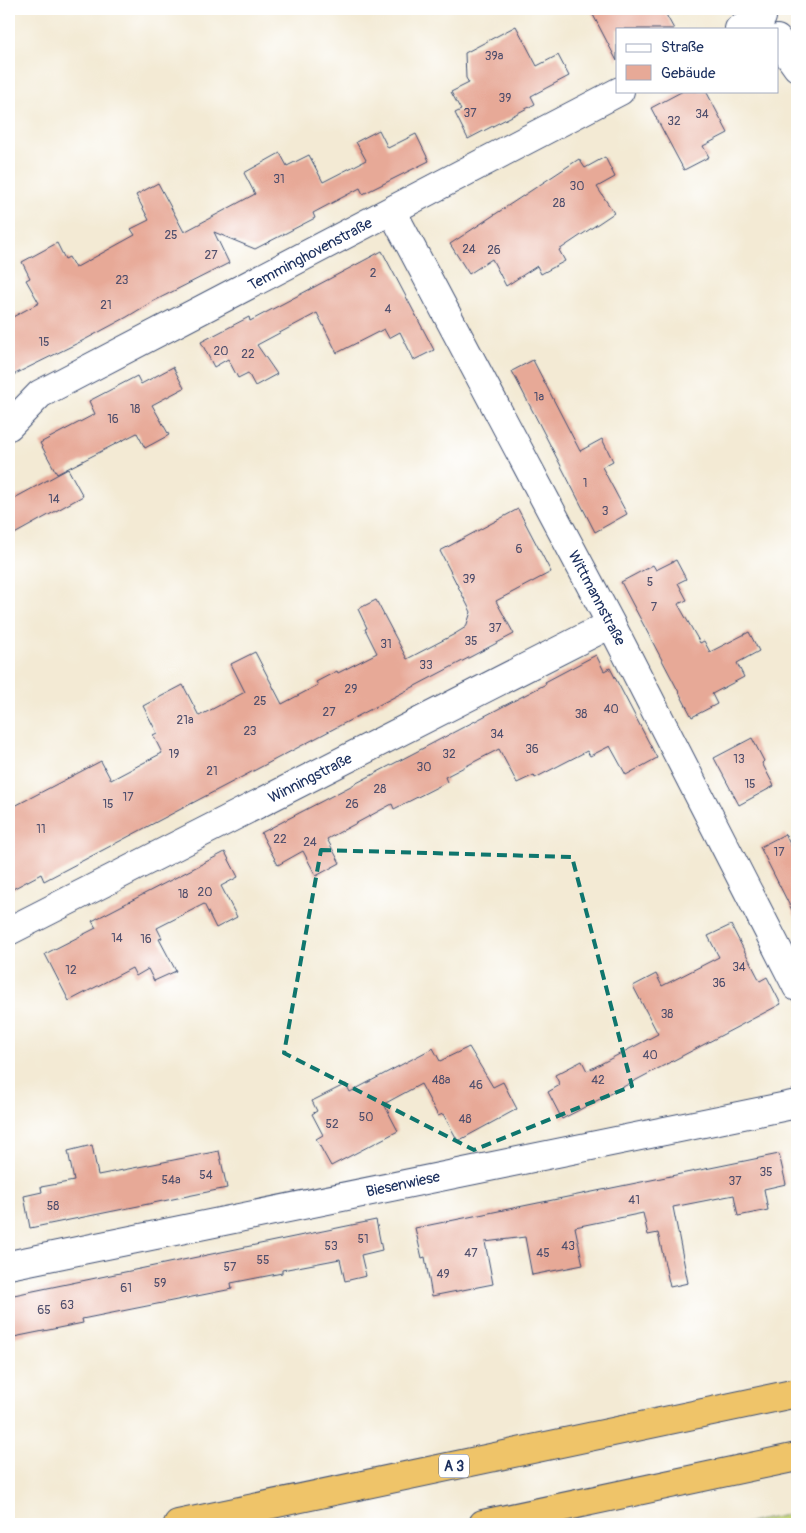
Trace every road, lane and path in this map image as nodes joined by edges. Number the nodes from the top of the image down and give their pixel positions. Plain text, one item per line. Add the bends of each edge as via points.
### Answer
1 (778, 40) edge
2 (797, 67) edge
3 (618, 92) edge
4 (392, 211) junction
5 (9, 426) edge
6 (611, 624) junction
7 (9, 932) edge
8 (797, 987) edge
9 (797, 1104) edge
10 (9, 1265) edge
11 (797, 1393) edge
12 (797, 1458) edge
13 (178, 1524) edge
14 (483, 1524) edge

1 - 2 street
3 - 4 street, Temminghovenstraße
4 - 5 street, Temminghovenstraße via 40,394
4 - 6 street, Wittmannstraße
6 - 7 street, Winningstraße
6 - 8 street, Wittmannstraße
9 - 10 street, Biesenwiese
11 - 13 highway, A 3
12 - 14 highway

